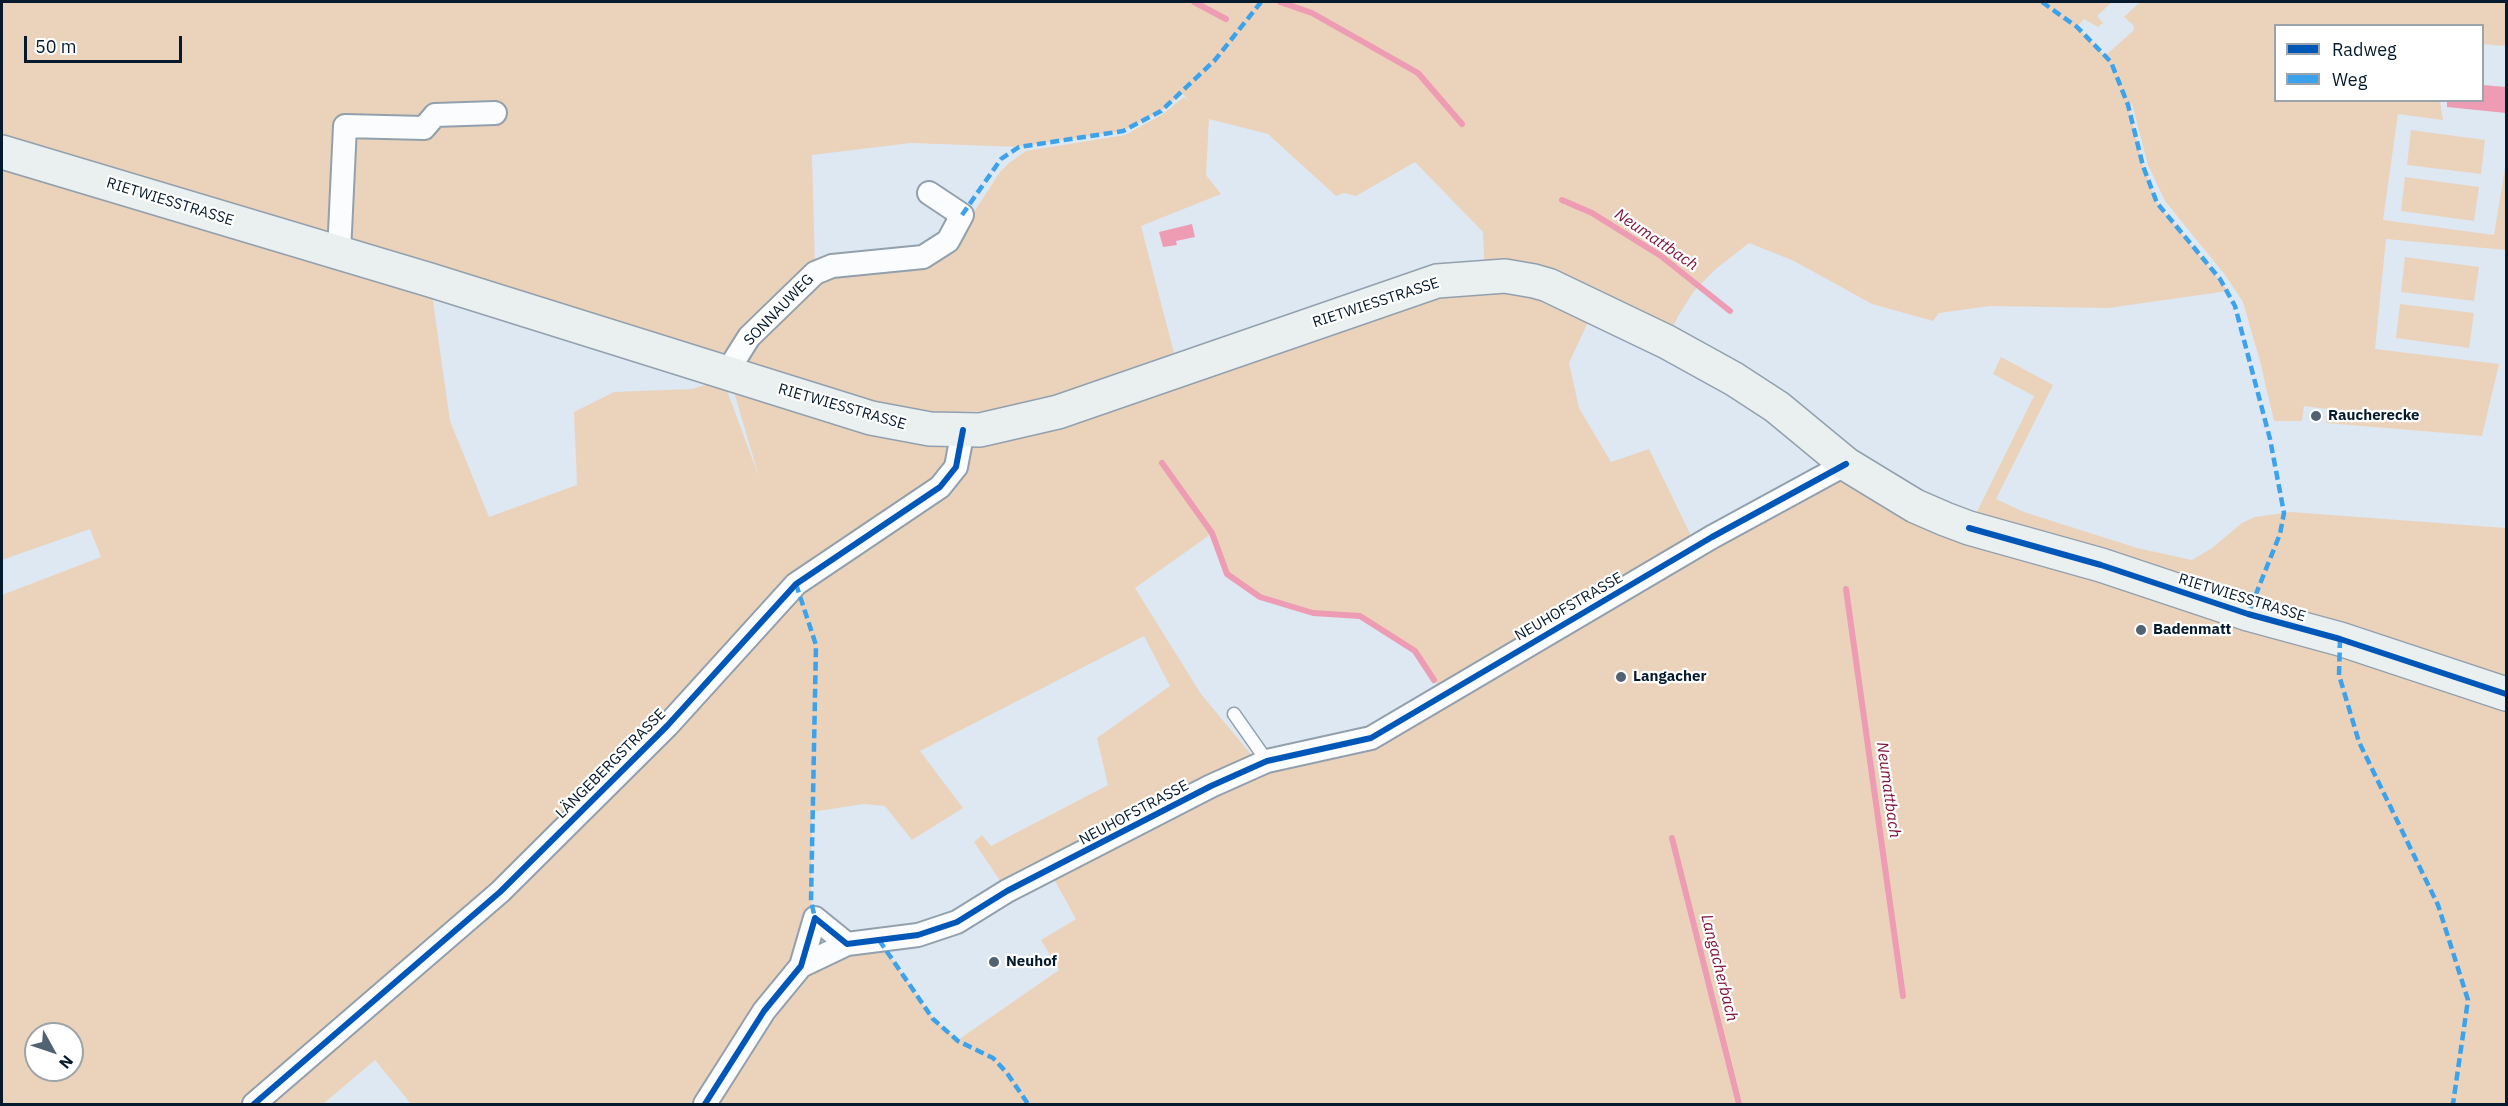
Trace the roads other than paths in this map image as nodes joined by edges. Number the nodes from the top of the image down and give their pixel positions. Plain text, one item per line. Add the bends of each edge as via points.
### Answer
1 (495, 113) dead end
2 (2, 152) edge
3 (929, 193) dead end
4 (339, 253) junction
5 (727, 372) junction
6 (963, 430) junction
7 (1846, 464) junction
8 (2506, 694) edge
9 (1234, 714) dead end
10 (1267, 761) junction
11 (847, 944) junction
12 (801, 966) junction
13 (254, 1104) edge
14 (705, 1104) edge

1 - 4 street via 435,115 424,128 345,126
2 - 4 main road, RIETWIESSTRASSE
3 - 5 street, SONNAUWEG via 962,215 948,241 923,257 832,266 815,273 749,337
4 - 5 main road, RIETWIESSTRASSE
5 - 6 main road, RIETWIESSTRASSE via 871,418 930,429
6 - 7 main road, RIETWIESSTRASSE via 999,427 1058,412 1437,281 1505,276 1548,285 1698,358 1777,407
6 - 13 street, LÄNGEBERGSTRASSE via 956,467 940,488 796,584 667,726 500,892
7 - 8 main road, RIETWIESSTRASSE via 1915,506 1969,528 2102,565
7 - 10 street, NEUHOFSTRASSE via 1712,537 1371,738
9 - 10 lane
10 - 11 street, NEUHOFSTRASSE via 1007,891 957,922 918,935
11 - 12 street, NEUHOFSTRASSE
11 - 12 street, NEUHOFSTRASSE via 815,918
12 - 14 street, NEUHOFSTRASSE via 764,1011

